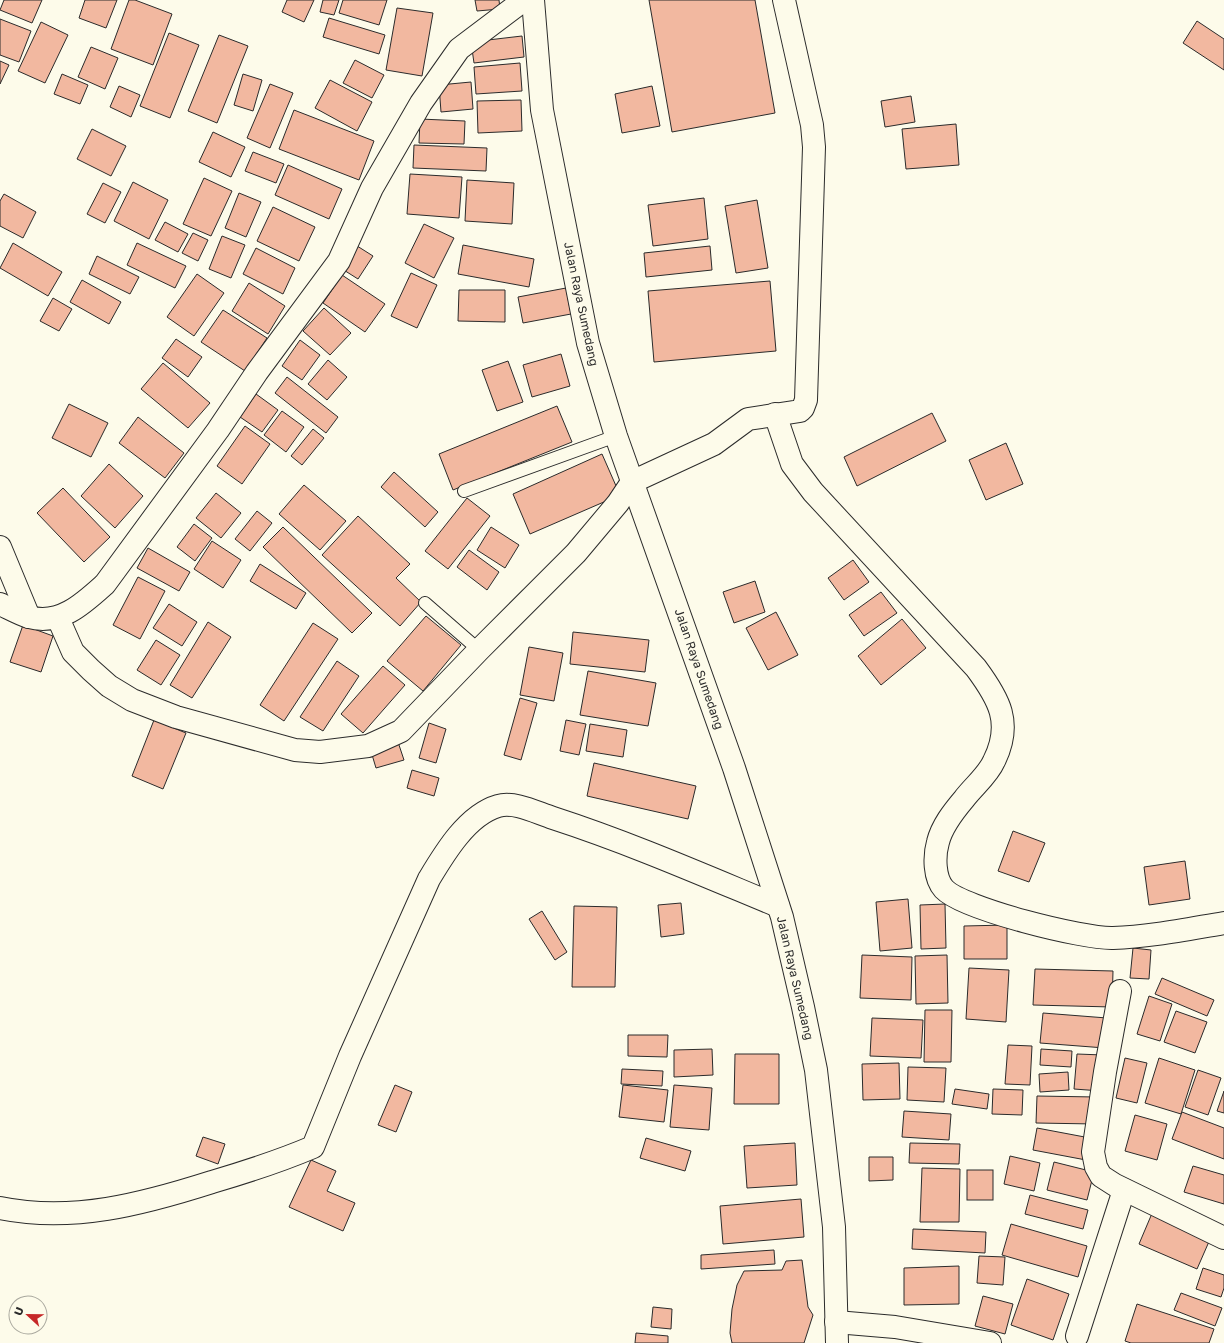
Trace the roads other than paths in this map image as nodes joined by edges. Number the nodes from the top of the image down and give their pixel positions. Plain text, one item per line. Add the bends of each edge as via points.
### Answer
1 (524, 0) edge
2 (533, 0) edge
3 (784, 0) edge
4 (775, 414) junction
5 (616, 436) junction
6 (464, 491) dead end
7 (636, 491) junction
8 (0, 547) edge
9 (425, 603) dead end
10 (0, 604) edge
11 (29, 617) junction
12 (58, 618) junction
13 (479, 650) junction
14 (778, 906) junction
15 (1224, 923) edge
16 (1120, 992) dead end
17 (1124, 1190) junction
18 (0, 1208) edge
19 (1224, 1238) edge
20 (837, 1333) edge
21 (1077, 1336) dead end
22 (990, 1343) edge

1 - 12 main road via 459,49 422,103 372,188 339,261 105,584 84,602
2 - 5 main road, Jalan Raya Sumedang via 542,110 588,343
3 - 4 main road via 812,125 814,147 806,400 800,411
4 - 7 main road via 748,419 714,444
4 - 15 main road via 792,464 813,492 976,668 1001,707 1001,742 994,763 953,812 938,842 936,857 938,875 943,888 955,898 1027,922 1071,933 1112,938
5 - 6 lane
5 - 7 main road, Jalan Raya Sumedang
7 - 13 main road via 618,503 576,553
7 - 14 main road, Jalan Raya Sumedang via 731,761
8 - 11 main road
9 - 13 lane
10 - 11 main road
11 - 12 main road via 45,620
12 - 13 main road via 73,652 109,686 132,700 176,718 295,750 320,752 368,746 402,731
14 - 18 main road via 612,837 516,806 498,805 470,821 429,879 313,1148 281,1161 130,1206 66,1214 23,1213
14 - 20 main road, Jalan Raya Sumedang via 816,1070 834,1227
16 - 17 main road via 1093,1152 1101,1176
17 - 19 main road
17 - 21 main road
20 - 22 main road via 895,1327

